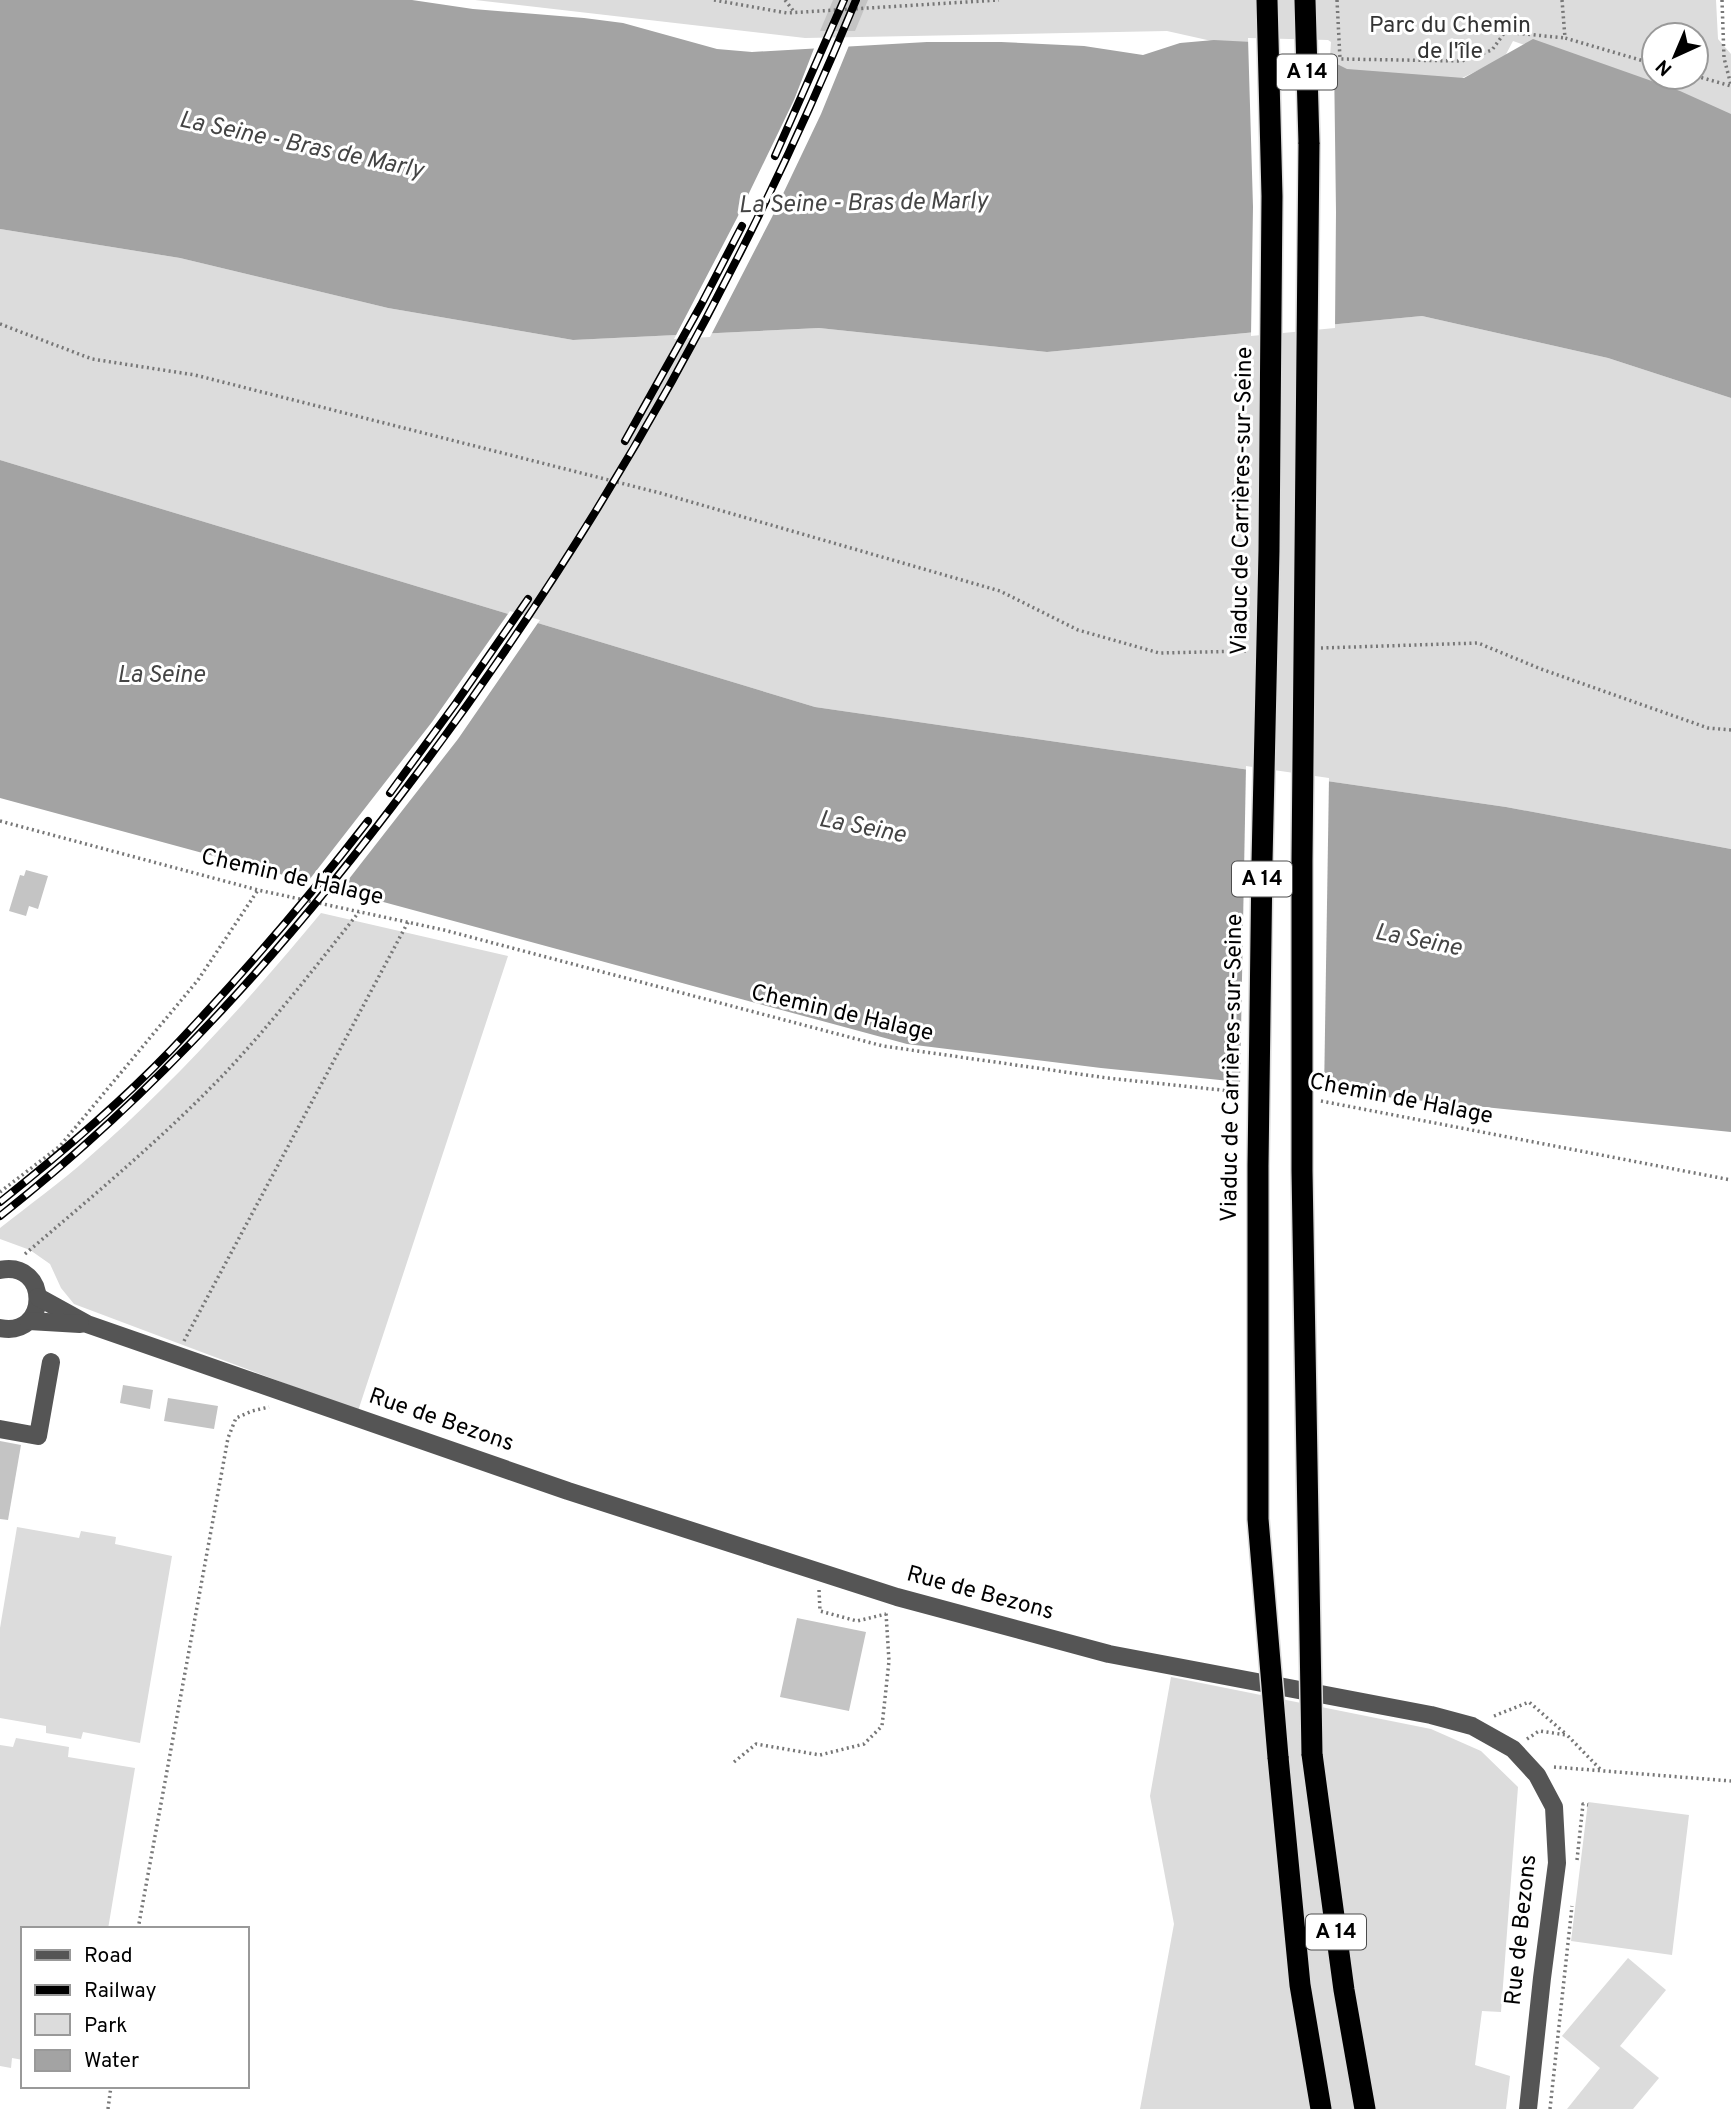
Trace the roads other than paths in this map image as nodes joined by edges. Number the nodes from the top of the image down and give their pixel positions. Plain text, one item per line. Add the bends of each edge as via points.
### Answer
1 (1267, 0) edge
2 (1305, 0) edge
3 (4, 1269) edge
4 (38, 1297) junction
5 (29, 1321) junction
6 (87, 1324) junction
7 (0, 1328) edge
8 (51, 1363) dead end
9 (0, 1429) edge
10 (1321, 2109) edge
11 (1364, 2109) edge
12 (1528, 2109) edge

1 - 10 highway, Viaduc de Carrières-sur-Seine / A 14, bridge via 1272,197 1259,1083 1258,1519 1300,1985
2 - 11 highway, A 14, bridge via 1309,195 1302,1171 1312,1754
3 - 4 street, Rue de Bezons via 25,1274 37,1288
4 - 5 street
4 - 6 street, Rue de Bezons
5 - 6 street, Rue de Bezons
5 - 7 street, Rue de Bezons via 15,1328
6 - 12 street, Rue de Bezons via 568,1491 891,1595 1109,1654 1472,1726 1513,1749 1537,1775 1554,1807 1557,1863
8 - 9 street via 37,1436

